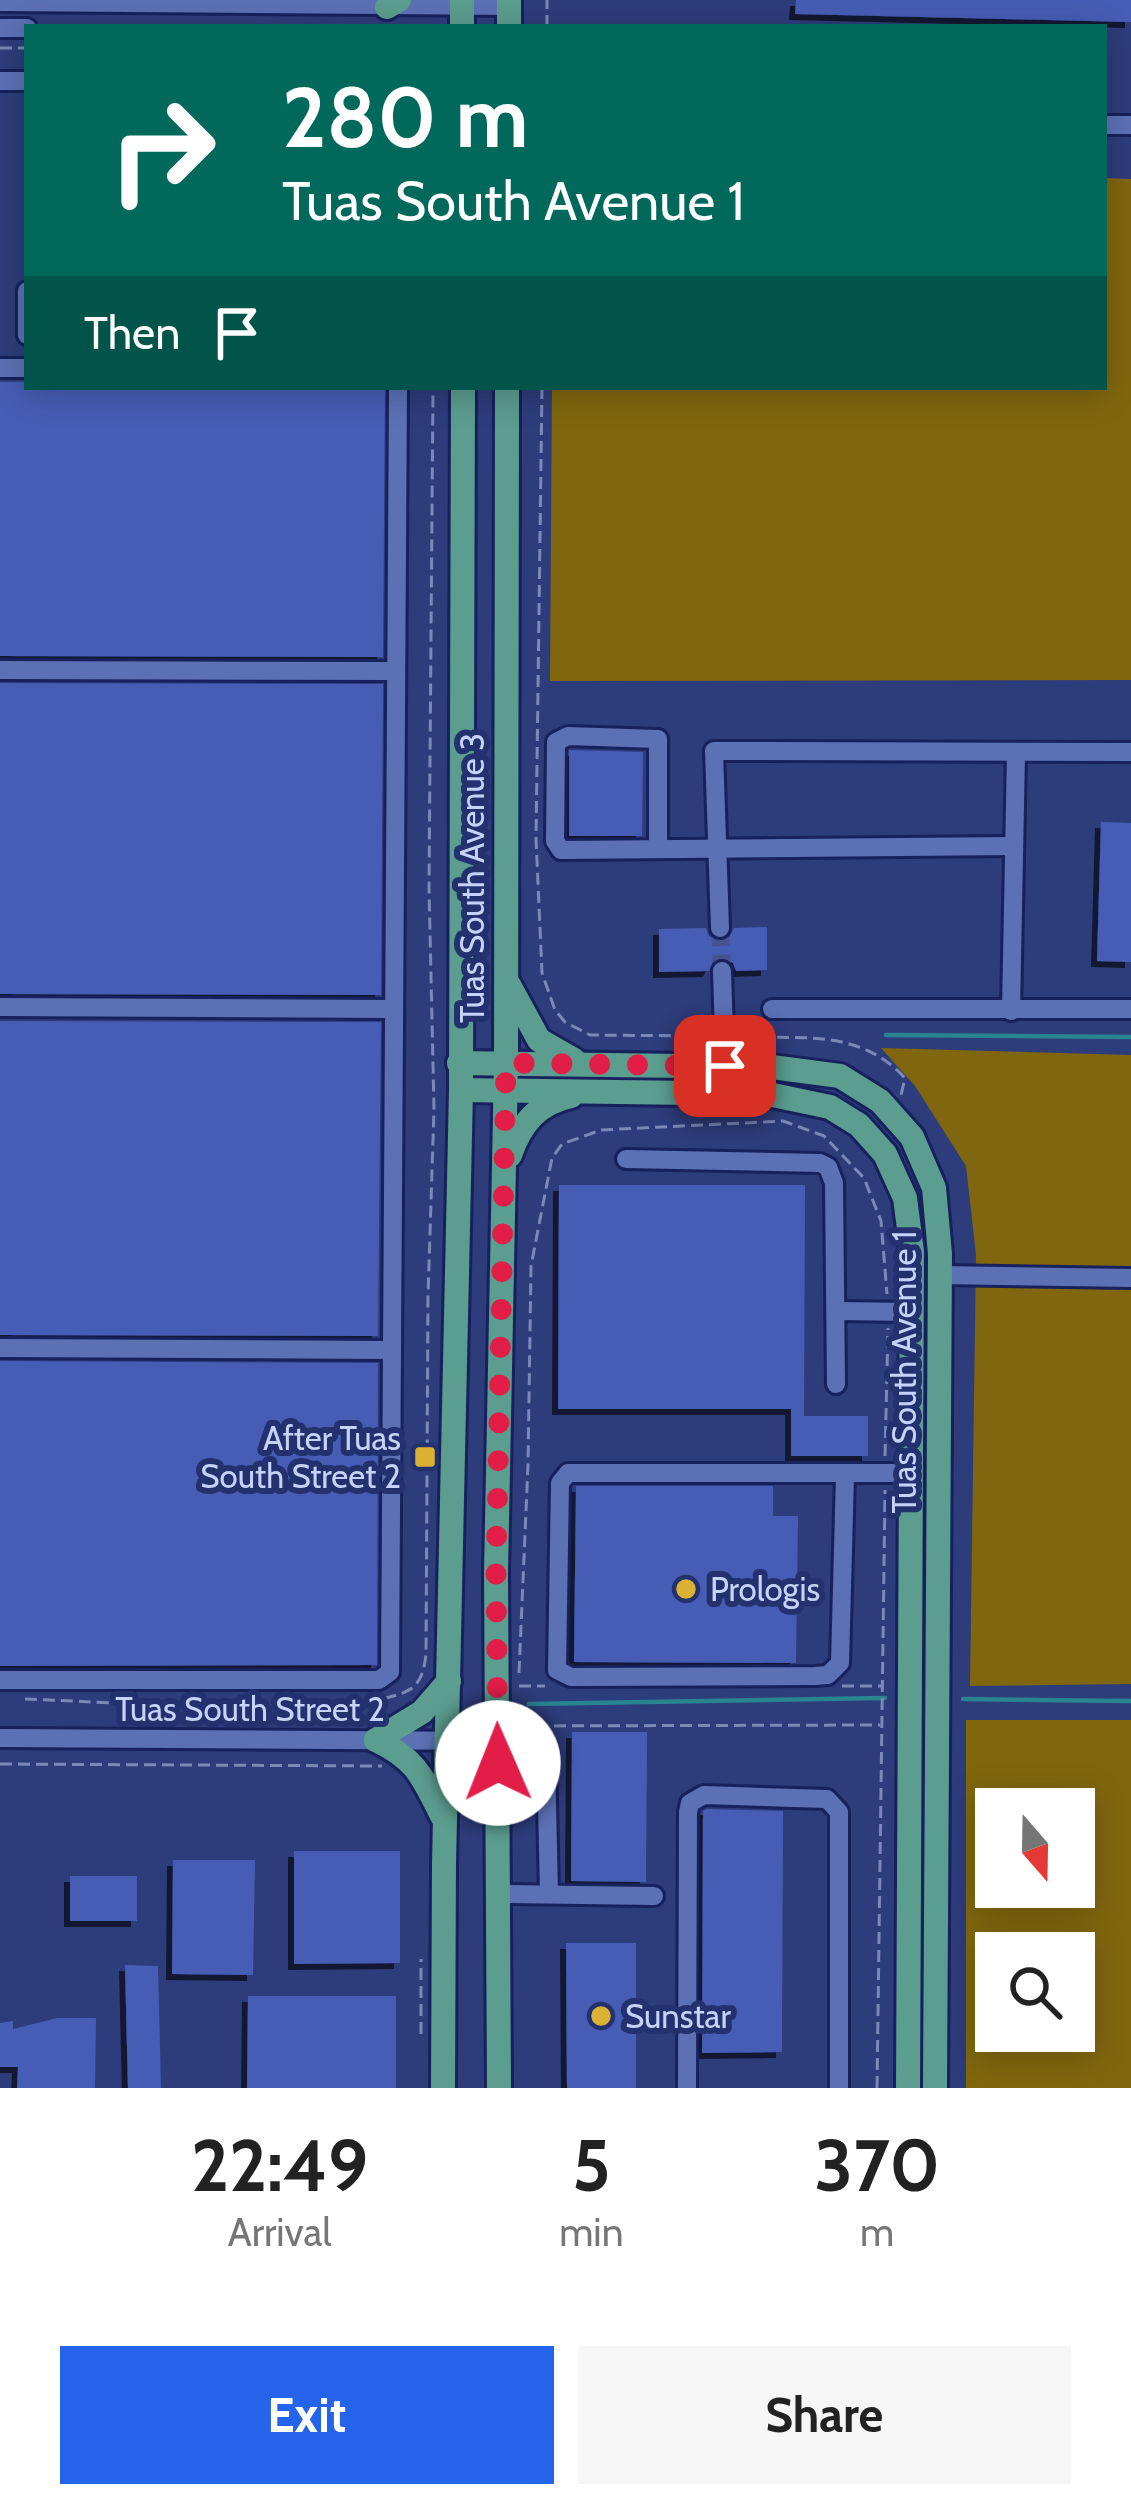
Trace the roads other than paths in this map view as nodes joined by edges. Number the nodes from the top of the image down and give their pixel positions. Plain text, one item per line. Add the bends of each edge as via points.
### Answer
1 (0, 2) edge
2 (393, 4) edge
3 (509, 11) edge
4 (462, 12) edge
5 (398, 390) edge
6 (463, 390) edge
7 (507, 390) edge
8 (0, 670) edge
9 (396, 670) junction
10 (1131, 752) edge
11 (1016, 753) junction
12 (1014, 846) junction
13 (718, 847) junction
14 (658, 849) junction
15 (720, 928) tunnel mouth
16 (722, 971) tunnel mouth
17 (504, 974) junction
18 (0, 1007) edge
19 (394, 1009) junction
20 (772, 1009) dead end
21 (1131, 1009) edge
22 (1011, 1011) junction
23 (506, 1063) junction
24 (459, 1064) junction
25 (581, 1064) junction
26 (725, 1066) junction
27 (505, 1089) junction
28 (460, 1090) junction
29 (597, 1090) junction
30 (626, 1159) dead end
31 (504, 1179) junction
32 (940, 1275) junction
33 (1131, 1278) edge
34 (836, 1311) junction
35 (912, 1312) junction
36 (0, 1348) edge
37 (392, 1350) junction
38 (836, 1384) dead end
39 (911, 1473) junction
40 (845, 1475) junction
41 (0, 1680) edge
42 (449, 1681) junction
43 (0, 1738) edge
44 (508, 1739) junction
45 (376, 1740) junction
46 (448, 1741) junction
47 (546, 1756) dead end
48 (445, 1822) junction
49 (499, 1894) junction
50 (549, 1894) junction
51 (654, 1896) dead end
52 (443, 2088) edge
53 (499, 2088) edge
54 (687, 2088) edge
55 (839, 2088) edge
56 (908, 2088) edge
57 (935, 2088) edge

1 - 2 street
2 - 4 street
3 - 4 street
5 - 9 street
6 - 24 main road, Tuas South Avenue 3
7 - 17 main road, Tuas South Avenue 3
8 - 9 street
9 - 19 street
10 - 11 street
11 - 12 street
11 - 13 street via 714,751
12 - 13 street
12 - 22 street
13 - 14 street
13 - 15 street
14 - 14 street via 658,739 556,742 558,849
16 - 26 street
17 - 23 main road, Tuas South Avenue 3
17 - 25 main road via 539,1040
18 - 19 street
19 - 37 street
20 - 22 street
21 - 22 street
23 - 24 main road, Tuas South Avenue 1
23 - 25 main road, Tuas South Avenue 1
23 - 27 main road, Tuas South Avenue 3
24 - 28 main road, Tuas South Avenue 3
25 - 26 main road, Tuas South Avenue 1
26 - 32 main road, Tuas South Avenue 1 via 840,1076 880,1101 912,1137 934,1188
27 - 28 main road, Tuas South Avenue 1
27 - 29 main road, Tuas South Avenue 1
27 - 31 main road, Tuas South Avenue 3
28 - 42 main road, Tuas South Avenue 3
29 - 31 main road via 552,1100 529,1118
29 - 35 main road, Tuas South Avenue 1 via 799,1098 859,1125 885,1154 905,1198
30 - 34 street via 828,1167
31 - 44 main road, Tuas South Avenue 3 via 496,1572
32 - 33 street
32 - 57 main road, Tuas South Avenue 1
34 - 35 street
34 - 38 street
35 - 39 main road, Tuas South Avenue 1
36 - 37 street
37 - 41 street via 388,1676
39 - 40 street
39 - 56 main road, Tuas South Avenue 1
40 - 40 street via 568,1473 560,1483 554,1665 562,1675 828,1675 840,1664
42 - 45 main road via 422,1712
42 - 46 main road, Tuas South Avenue 3
43 - 45 street, Tuas South Street 2
44 - 46 street, Tuas South Street 2
44 - 49 main road, Tuas South Avenue 3
45 - 46 street, Tuas South Street 2
45 - 48 main road via 410,1758
46 - 48 main road, Tuas South Avenue 3
47 - 50 street
48 - 52 main road, Tuas South Avenue 3
49 - 50 street
49 - 53 main road, Tuas South Avenue 3
50 - 51 street
54 - 55 street via 688,1812 704,1795 827,1798 839,1812

